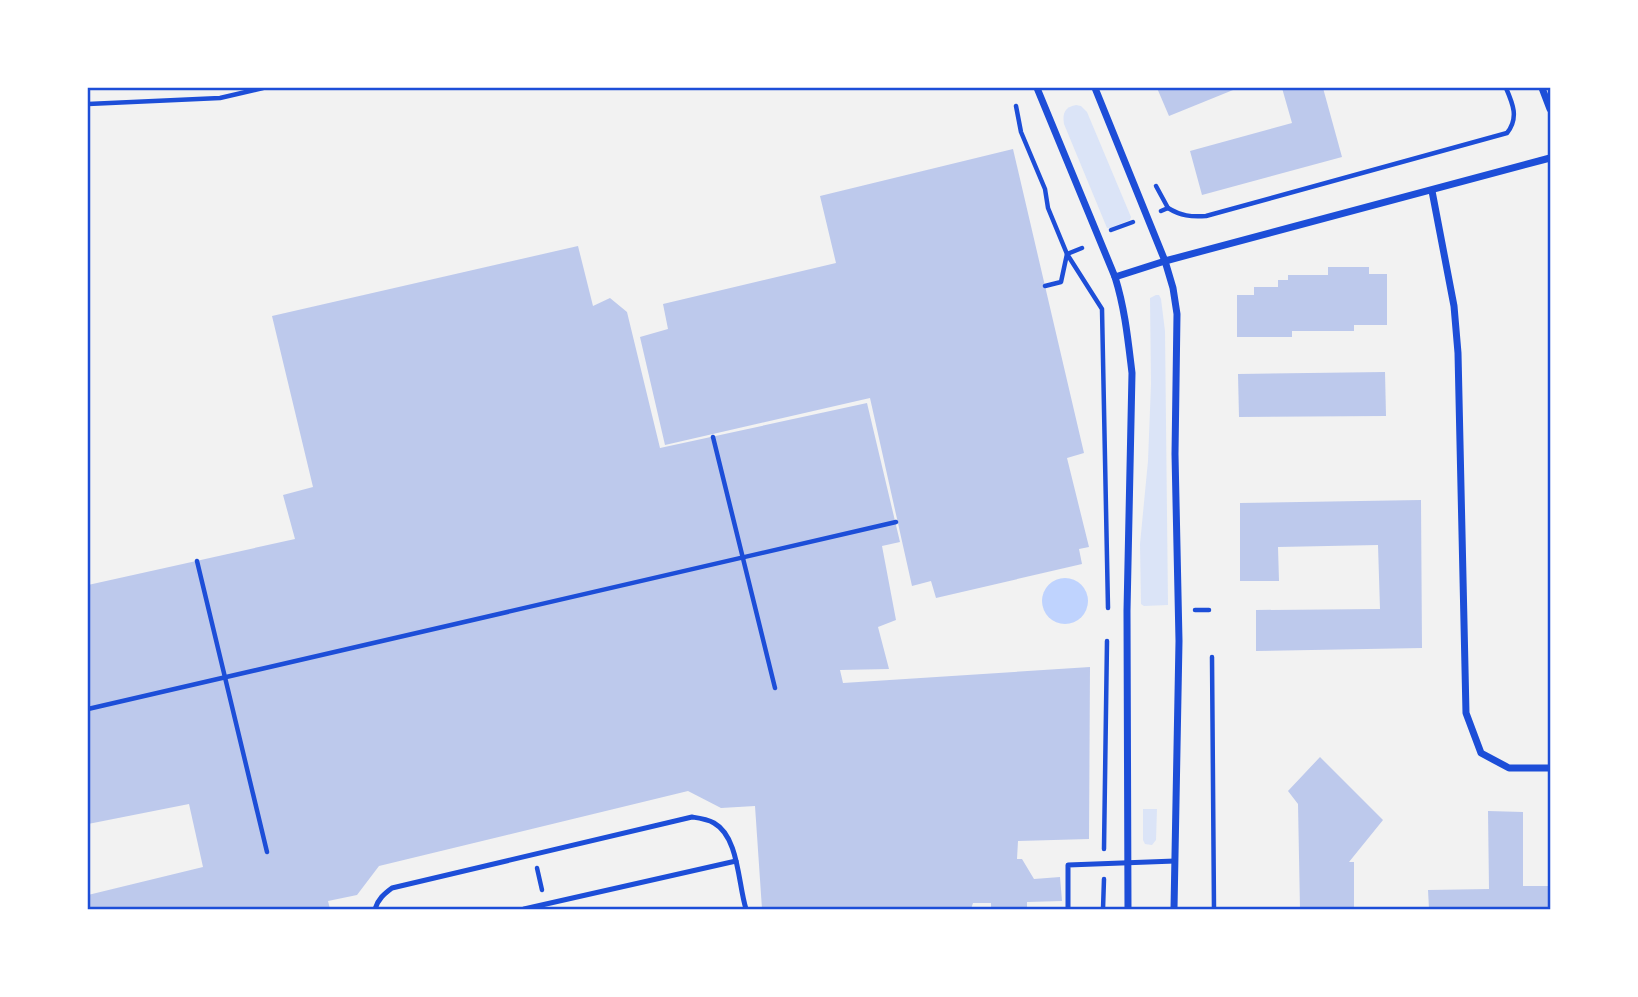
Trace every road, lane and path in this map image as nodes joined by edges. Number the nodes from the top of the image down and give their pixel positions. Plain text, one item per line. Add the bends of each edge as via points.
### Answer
1 (263, 88) edge
2 (1037, 88) edge
3 (1095, 88) edge
4 (1506, 88) edge
5 (1542, 88) edge
6 (88, 104) edge
7 (1016, 106) dead end
8 (1550, 109) edge
9 (1550, 158) edge
10 (1152, 176) dead end
11 (1432, 191) junction
12 (1167, 208) junction
13 (1160, 212) dead end
14 (1133, 222) dead end
15 (1110, 231) dead end
16 (1082, 248) dead end
17 (1067, 254) junction
18 (1165, 261) junction
19 (1115, 277) junction
20 (1045, 286) dead end
21 (713, 437) dead end
22 (896, 522) dead end
23 (741, 558) junction
24 (197, 561) dead end
25 (1194, 610) dead end
26 (1209, 610) dead end
27 (1108, 612) dead end
28 (1108, 634) dead end
29 (1212, 657) dead end
30 (225, 678) junction
31 (775, 688) dead end
32 (88, 709) edge
33 (1550, 768) edge
34 (267, 852) dead end
35 (736, 861) junction
36 (1175, 861) junction
37 (1127, 863) junction
38 (1104, 864) junction
39 (375, 909) edge
40 (524, 909) edge
41 (746, 909) edge
42 (1068, 909) edge
43 (1103, 909) edge
44 (1128, 909) edge
45 (1174, 909) edge
46 (1214, 909) edge

1 - 6 path via 219,98
2 - 19 street
3 - 18 street
4 - 12 path via 1514,108 1507,134 1206,215 1191,217
5 - 8 street
7 - 17 path via 1021,132
9 - 11 street
10 - 12 path
11 - 18 street
11 - 33 street via 1458,353 1466,713 1481,753 1509,768
12 - 13 path
14 - 15 path
16 - 17 path
17 - 20 path via 1061,282
17 - 27 path via 1102,309
18 - 19 street
18 - 36 street via 1177,314
19 - 37 street via 1124,306 1132,373
21 - 23 path
22 - 23 path
23 - 30 path
23 - 31 path
24 - 30 path
25 - 26 path
28 - 38 path
29 - 46 path
30 - 32 path
30 - 34 path
35 - 39 lane via 725,832 715,823 692,817 393,888
35 - 40 lane
35 - 41 lane
36 - 37 lane
36 - 45 street
37 - 38 lane
37 - 44 street
38 - 42 lane via 1068,866
38 - 43 path

